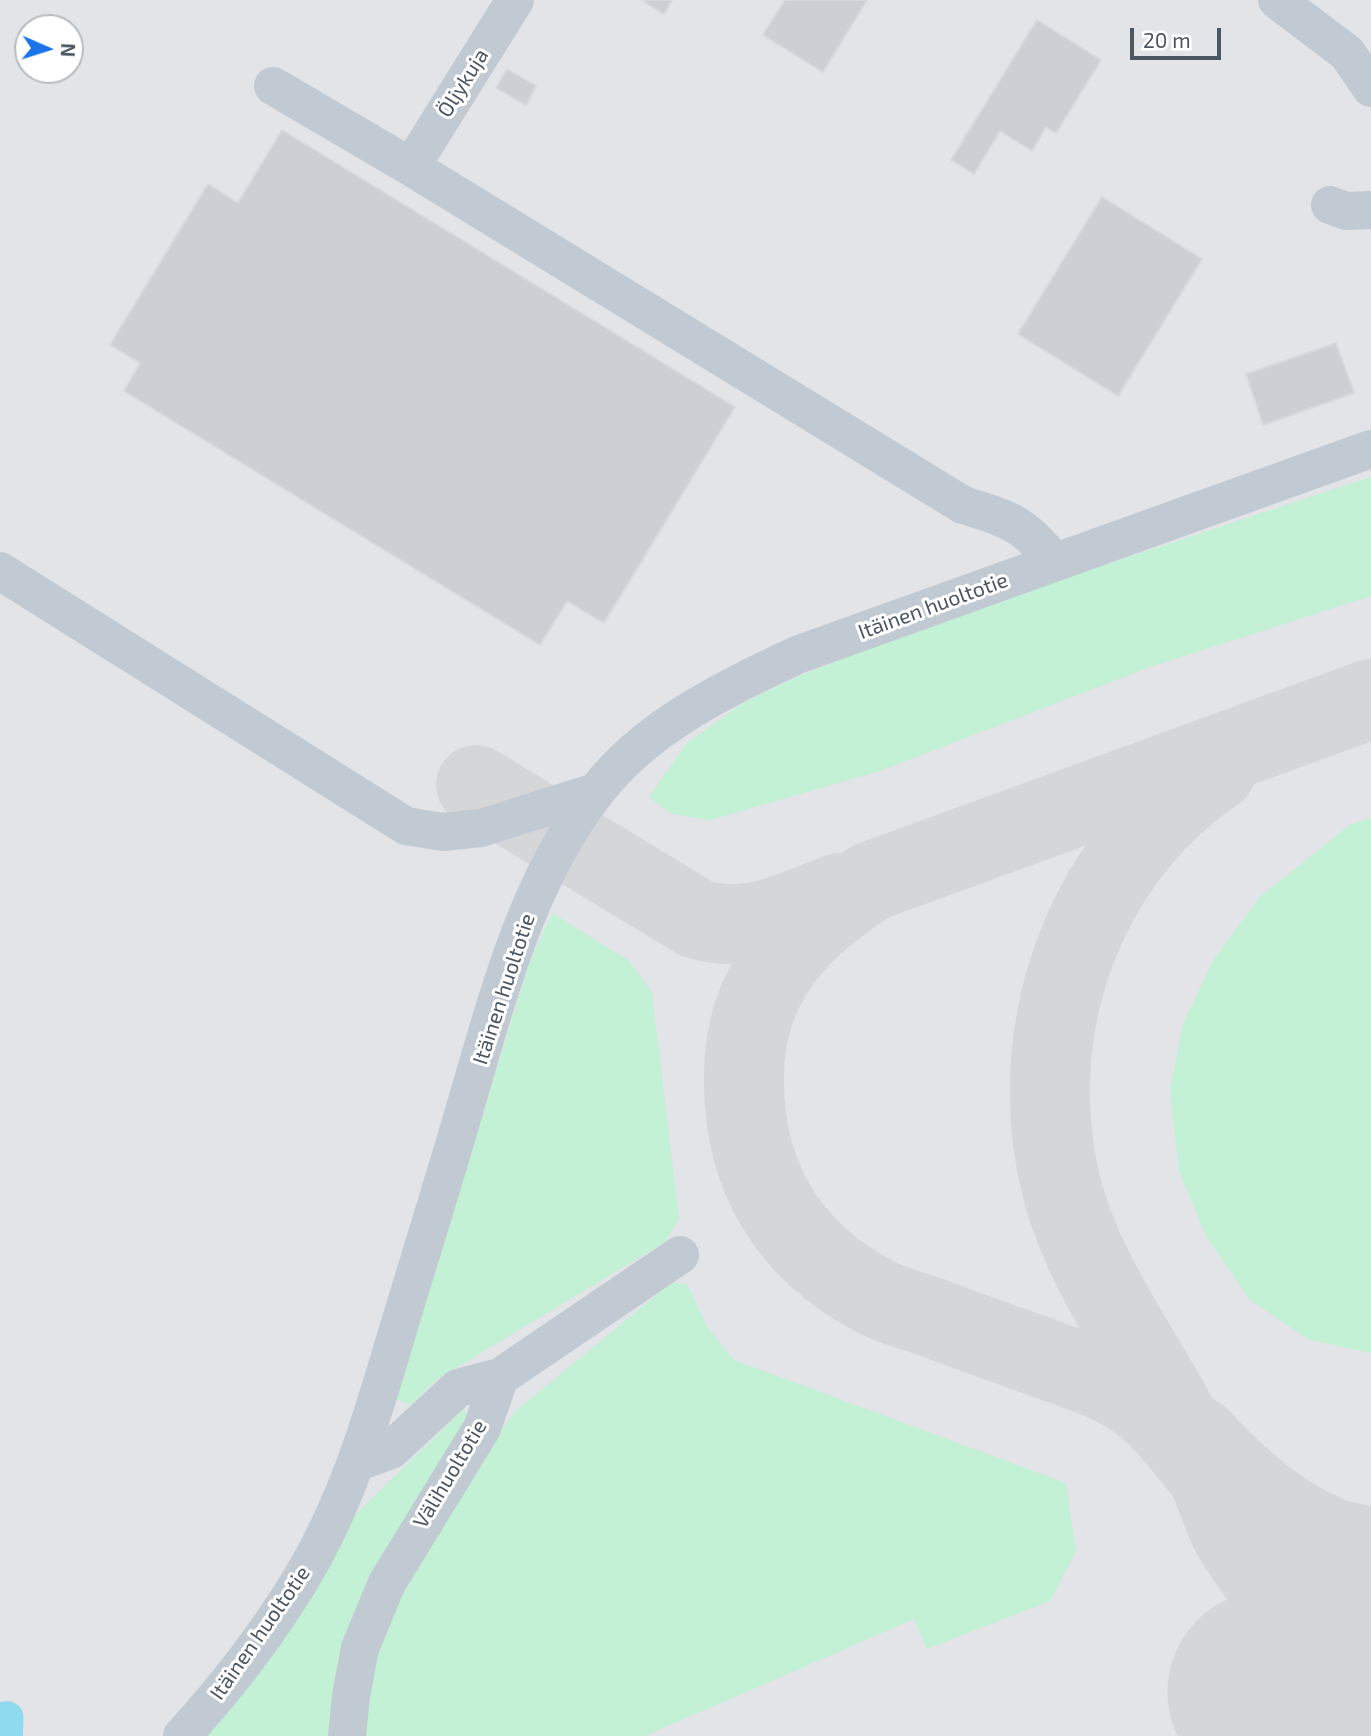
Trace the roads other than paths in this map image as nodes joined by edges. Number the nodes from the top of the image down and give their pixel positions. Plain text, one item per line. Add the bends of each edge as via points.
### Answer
1 (515, 0) edge
2 (1277, 0) edge
3 (273, 86) dead end
4 (1371, 88) edge
5 (411, 167) junction
6 (1330, 205) dead end
7 (1371, 210) edge
8 (1371, 449) edge
9 (1055, 562) junction
10 (0, 570) edge
11 (595, 792) junction
12 (680, 1255) dead end
13 (500, 1377) junction
14 (356, 1463) junction
15 (182, 1736) edge
16 (347, 1736) edge

1 - 5 lane, Öljykuja
2 - 4 lane via 1347,53
3 - 5 lane
5 - 9 lane via 963,505 1031,533
6 - 7 lane via 1346,211
8 - 9 lane, Itäinen huoltotie
9 - 11 lane, Itäinen huoltotie via 797,655 722,690 652,739
10 - 11 lane via 406,826 443,832 481,828
11 - 14 lane, Itäinen huoltotie via 543,878 510,956
12 - 13 lane
13 - 14 lane via 458,1388 391,1450
13 - 16 lane, Välihuoltotie via 482,1428 387,1583 360,1648
14 - 15 lane, Itäinen huoltotie via 300,1581 216,1699

